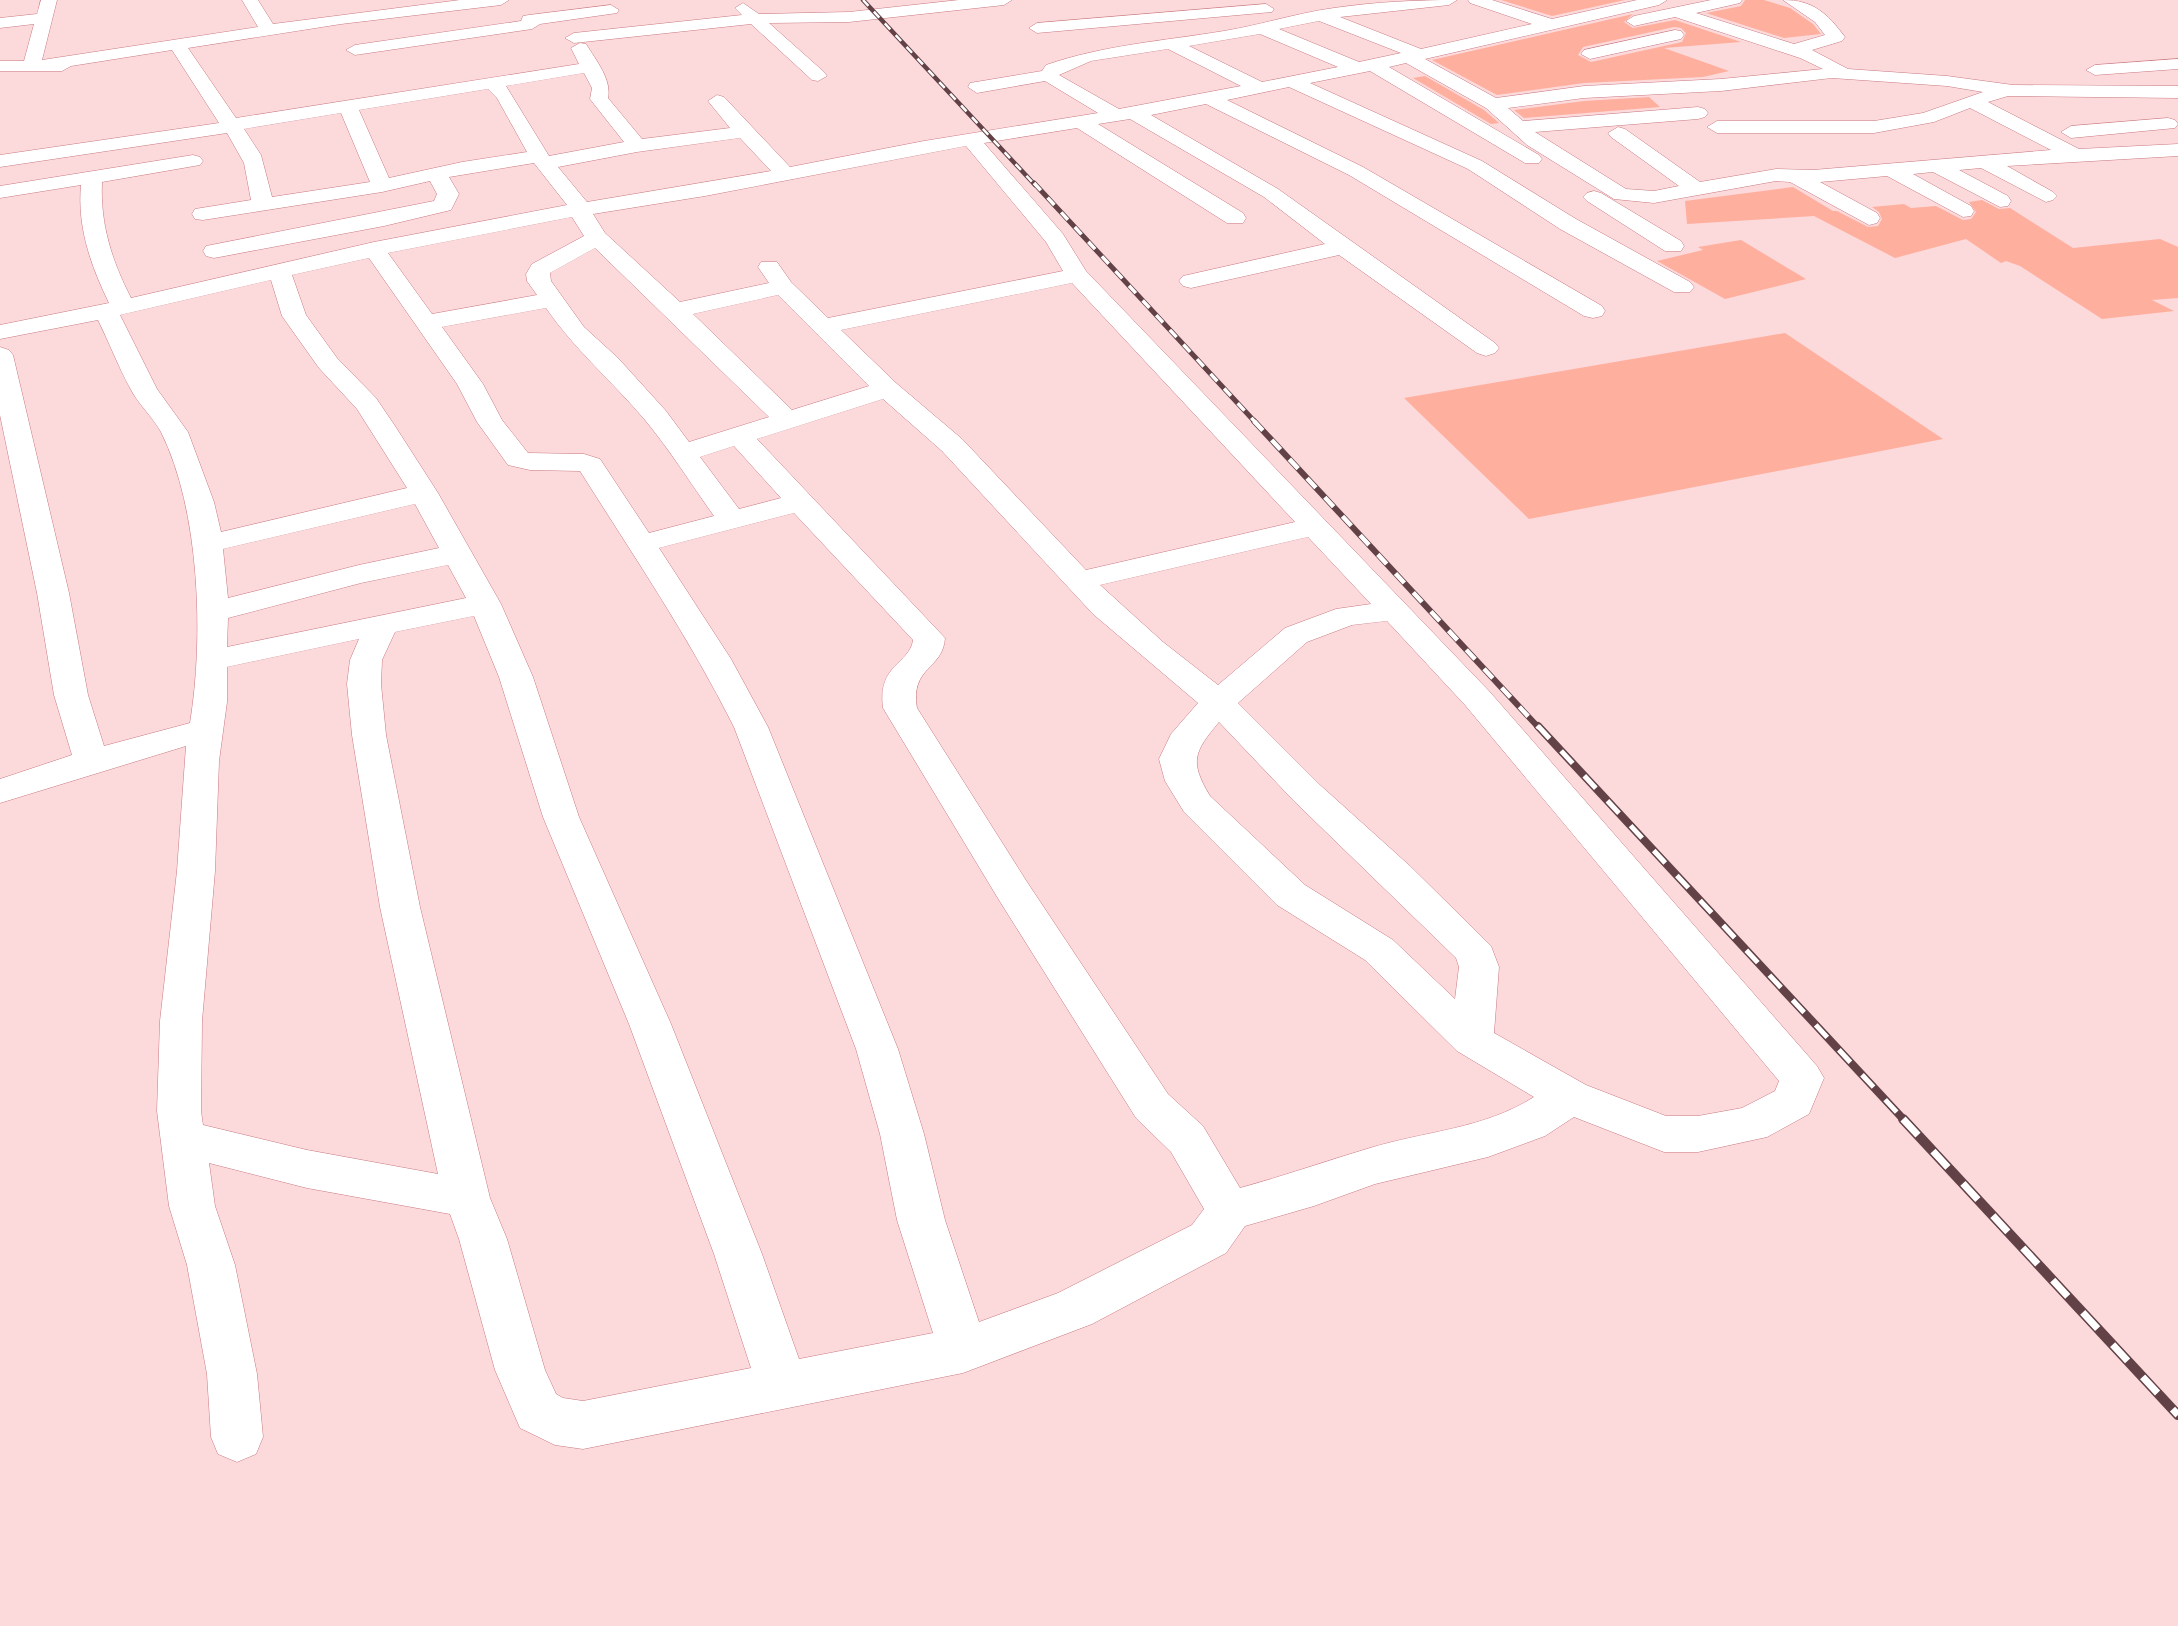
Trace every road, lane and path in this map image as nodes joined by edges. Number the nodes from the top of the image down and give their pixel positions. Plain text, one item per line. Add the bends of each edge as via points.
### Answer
1 (49, 0) edge
2 (250, 0) edge
3 (356, 0) edge
4 (501, 0) edge
5 (511, 0) edge
6 (1004, 0) edge
7 (1203, 0) edge
8 (1449, 0) edge
9 (1476, 0) edge
10 (1589, 0) edge
11 (1659, 0) edge
12 (1734, 0) edge
13 (1791, 0) edge
14 (731, 1) edge
15 (981, 1) edge
16 (461, 2) edge
17 (1389, 3) edge
18 (1097, 4) dead end
19 (1413, 4) junction
20 (633, 8) dead end
21 (1026, 10) dead end
22 (1615, 10) junction
23 (1226, 11) junction
24 (1315, 12) junction
25 (1678, 13) junction
26 (368, 16) junction
27 (44, 18) junction
28 (1442, 18) dead end
29 (754, 19) junction
30 (1127, 19) junction
31 (531, 22) junction
32 (0, 23) edge
33 (1550, 24) junction
34 (1717, 26) junction
35 (1037, 28) junction
36 (1261, 28) junction
37 (1465, 28) dead end
38 (268, 30) junction
39 (496, 30) junction
40 (345, 36) junction
41 (574, 38) junction
42 (1488, 38) junction
43 (779, 41) junction
44 (1297, 43) junction
45 (177, 44) junction
46 (752, 44) dead end
47 (1172, 44) junction
48 (1269, 48) dead end
49 (1794, 50) junction
50 (1414, 55) junction
51 (1087, 57) junction
52 (191, 63) junction
53 (594, 64) junction
54 (2178, 64) edge
55 (0, 66) edge
56 (34, 66) junction
57 (1365, 67) junction
58 (1432, 69) junction
59 (1847, 74) junction
60 (1050, 75) junction
61 (818, 76) dead end
62 (1773, 79) junction
63 (1293, 82) junction
64 (492, 83) junction
65 (977, 87) dead end
66 (1260, 88) junction
67 (1662, 89) junction
68 (2012, 90) junction
69 (2057, 90) junction
70 (1794, 93) dead end
71 (1209, 98) junction
72 (2176, 99) edge
73 (717, 101) dead end
74 (1971, 101) junction
75 (372, 102) junction
76 (1493, 104) junction
77 (2131, 105) junction
78 (347, 106) junction
79 (2066, 110) dead end
80 (2040, 112) dead end
81 (1698, 113) junction
82 (1945, 113) junction
83 (1125, 114) junction
84 (2001, 115) junction
85 (1364, 116) junction
86 (1818, 116) junction
87 (1082, 122) junction
88 (1327, 122) dead end
89 (1909, 123) junction
90 (1968, 124) dead end
91 (2173, 126) edge
92 (232, 127) junction
93 (1303, 127) dead end
94 (1520, 127) junction
95 (1717, 127) junction
96 (1779, 127) junction
97 (1874, 127) junction
98 (744, 132) junction
99 (1279, 132) junction
100 (1618, 133) dead end
101 (1931, 134) dead end
102 (2039, 135) junction
103 (970, 139) junction
104 (2002, 141) dead end
105 (1737, 143) dead end
106 (1953, 145) dead end
107 (637, 146) junction
108 (2178, 150) edge
109 (2157, 153) junction
110 (2077, 155) junction
111 (2036, 158) junction
112 (1756, 159) dead end
113 (0, 160) edge
114 (541, 160) junction
115 (2178, 160) edge
116 (192, 161) junction
117 (1985, 162) junction
118 (1938, 166) junction
119 (1892, 170) junction
120 (785, 174) junction
121 (1845, 174) junction
122 (437, 175) junction
123 (1787, 176) junction
124 (92, 177) junction
125 (382, 187) junction
126 (1696, 189) junction
127 (0, 192) edge
128 (2046, 196) dead end
129 (2000, 201) dead end
130 (263, 206) junction
131 (581, 209) junction
132 (1963, 211) dead end
133 (203, 214) junction
134 (1235, 218) dead end
135 (1869, 218) dead end
136 (597, 238) junction
137 (1673, 246) dead end
138 (1343, 247) junction
139 (374, 249) junction
140 (214, 251) junction
141 (769, 267) dead end
142 (279, 270) junction
143 (1077, 275) junction
144 (230, 281) junction
145 (1191, 281) dead end
146 (783, 287) junction
147 (1682, 287) dead end
148 (551, 300) junction
149 (114, 309) junction
150 (1593, 311) dead end
151 (674, 312) junction
152 (427, 322) junction
153 (823, 326) junction
154 (0, 332) edge
155 (1486, 348) dead end
156 (0, 355) edge
157 (887, 389) junction
158 (788, 421) junction
159 (741, 437) junction
160 (684, 453) junction
161 (424, 492) junction
162 (800, 502) junction
163 (732, 520) junction
164 (1314, 527) junction
165 (206, 544) junction
166 (641, 544) junction
167 (457, 554) junction
168 (1081, 580) junction
169 (485, 604) junction
170 (1393, 611) junction
171 (212, 612) junction
172 (382, 625) junction
173 (211, 660) junction
174 (1218, 702) junction
175 (206, 729) junction
176 (91, 761) junction
177 (0, 791) edge
178 (1472, 1040) junction
179 (1570, 1097) junction
180 (182, 1138) junction
181 (467, 1198) junction
182 (1229, 1211) junction
183 (963, 1350) junction
184 (782, 1384) junction
185 (237, 1437) dead end

1 - 27 street
2 - 38 street
3 - 26 street
4 - 16 street
5 - 31 street
6 - 15 street
7 - 23 street
8 - 19 street
9 - 33 street
10 - 22 street
11 - 22 street
12 - 25 street
13 - 49 street via 1821,18 1836,37
14 - 29 street
15 - 29 street via 849,17
16 - 26 street
16 - 39 street
17 - 19 street
17 - 24 street
18 - 30 street
19 - 28 street
20 - 31 street
21 - 35 street
22 - 33 street
23 - 24 street
23 - 30 street
24 - 36 street
24 - 50 street
25 - 34 street
25 - 58 street
26 - 40 street
27 - 32 street
27 - 56 street
29 - 41 street
29 - 43 street
30 - 35 street
31 - 39 street
31 - 41 street
33 - 42 street
34 - 49 street
34 - 67 street via 1584,51
35 - 51 street via 1059,45
36 - 44 street
36 - 47 street
37 - 42 street
38 - 40 street
38 - 45 street
39 - 40 street
40 - 75 street via 368,76
41 - 53 street
42 - 50 street
43 - 46 street
43 - 61 street
44 - 48 street
44 - 57 street
45 - 52 street
45 - 56 street
47 - 51 street
47 - 66 street
49 - 59 street
50 - 57 street
50 - 58 street
51 - 60 street via 1064,63
52 - 56 street
52 - 92 street
53 - 64 street
53 - 107 street via 601,88 599,99
54 - 69 street via 2050,78
55 - 56 street
57 - 63 street
57 - 137 street
58 - 76 street
59 - 62 street
59 - 68 street
60 - 65 street
60 - 83 street
62 - 67 street
62 - 70 street
63 - 66 street
63 - 85 street
64 - 75 street
64 - 114 street via 505,96
66 - 71 street
67 - 76 street via 1584,92
67 - 81 street
68 - 69 street
68 - 74 street
69 - 72 street via 2153,91
71 - 83 street
71 - 99 street
72 - 77 street
73 - 98 street
74 - 82 street
74 - 84 street
75 - 78 street
76 - 94 street
77 - 79 street
77 - 91 street
78 - 92 street
78 - 125 street
80 - 84 street
81 - 94 street
81 - 95 street
82 - 89 street
82 - 90 street
83 - 87 street
83 - 138 street via 1271,193
84 - 102 street
85 - 88 street
85 - 147 street via 1475,165 1590,237
86 - 96 street
86 - 97 street via 1848,126
86 - 119 street
87 - 103 street
87 - 134 street
89 - 97 street
89 - 101 street
91 - 102 street
92 - 113 street
92 - 116 street via 201,145
92 - 130 street via 255,165
93 - 99 street
94 - 126 street via 1564,161 1621,195 1654,197
95 - 96 street
95 - 105 street
96 - 121 street
97 - 118 street
98 - 107 street
98 - 120 street
99 - 150 street
100 - 126 street
102 - 110 street
103 - 120 street
103 - 143 street via 1055,239
104 - 111 street
106 - 117 street
107 - 114 street
108 - 109 street
109 - 110 street
109 - 115 street
110 - 111 street
111 - 117 street
112 - 123 street
114 - 122 street
114 - 131 street
116 - 124 street
116 - 133 street
117 - 118 street
117 - 128 street
118 - 119 street
118 - 129 street
119 - 121 street
119 - 132 street
120 - 131 street via 631,204
121 - 123 street
122 - 125 street
122 - 140 street via 448,194 443,205
123 - 126 street
123 - 135 street
124 - 127 street
124 - 149 street via 90,208 96,248
125 - 130 street
130 - 133 street
131 - 136 street
131 - 139 street
133 - 140 street via 204,231
136 - 148 street via 538,272
136 - 151 street
138 - 145 street
138 - 155 street
139 - 142 street
139 - 152 street
140 - 144 street
141 - 146 street
142 - 144 street
142 - 161 street via 294,316 306,335 367,404
143 - 153 street
143 - 164 street
144 - 149 street
146 - 151 street
146 - 153 street
148 - 152 street
148 - 160 street
149 - 154 street
149 - 165 street via 144,390 174,432 200,502
151 - 158 street
152 - 166 street via 518,459 590,465
153 - 157 street
156 - 176 street via 71,695
157 - 158 street
157 - 168 street via 952,445
158 - 159 street
159 - 160 street
159 - 162 street
160 - 163 street
161 - 165 street
161 - 167 street
162 - 163 street
162 - 182 street via 929,639 928,649 901,678 896,692 900,708 1152,1105 1187,1139
163 - 166 street
164 - 168 street
164 - 170 street
165 - 171 street
166 - 183 street via 729,682 755,739 877,1049 921,1220
167 - 169 street
167 - 171 street
168 - 174 street via 1151,649
169 - 172 street
169 - 184 street via 516,677 561,817 650,1024 738,1254
170 - 174 street via 1347,616 1296,635
170 - 179 street via 1477,698 1802,1078 1794,1102 1751,1124 1699,1134 1664,1134
171 - 173 street
172 - 173 street
172 - 181 street via 366,660 369,735 400,907
173 - 175 street
174 - 178 street via 1477,956
174 - 178 street via 1183,742 1177,759 1197,804 1291,895 1379,950
175 - 176 street
175 - 180 street via 181,1021
176 - 177 street
178 - 179 street
179 - 182 street via 1529,1123 1488,1139 1371,1166
180 - 181 street via 307,1169
180 - 185 street via 192,1206 211,1265 232,1374
181 - 184 street via 520,1370 538,1411 555,1422 583,1425
182 - 183 street via 1209,1239 1087,1303
183 - 184 street

